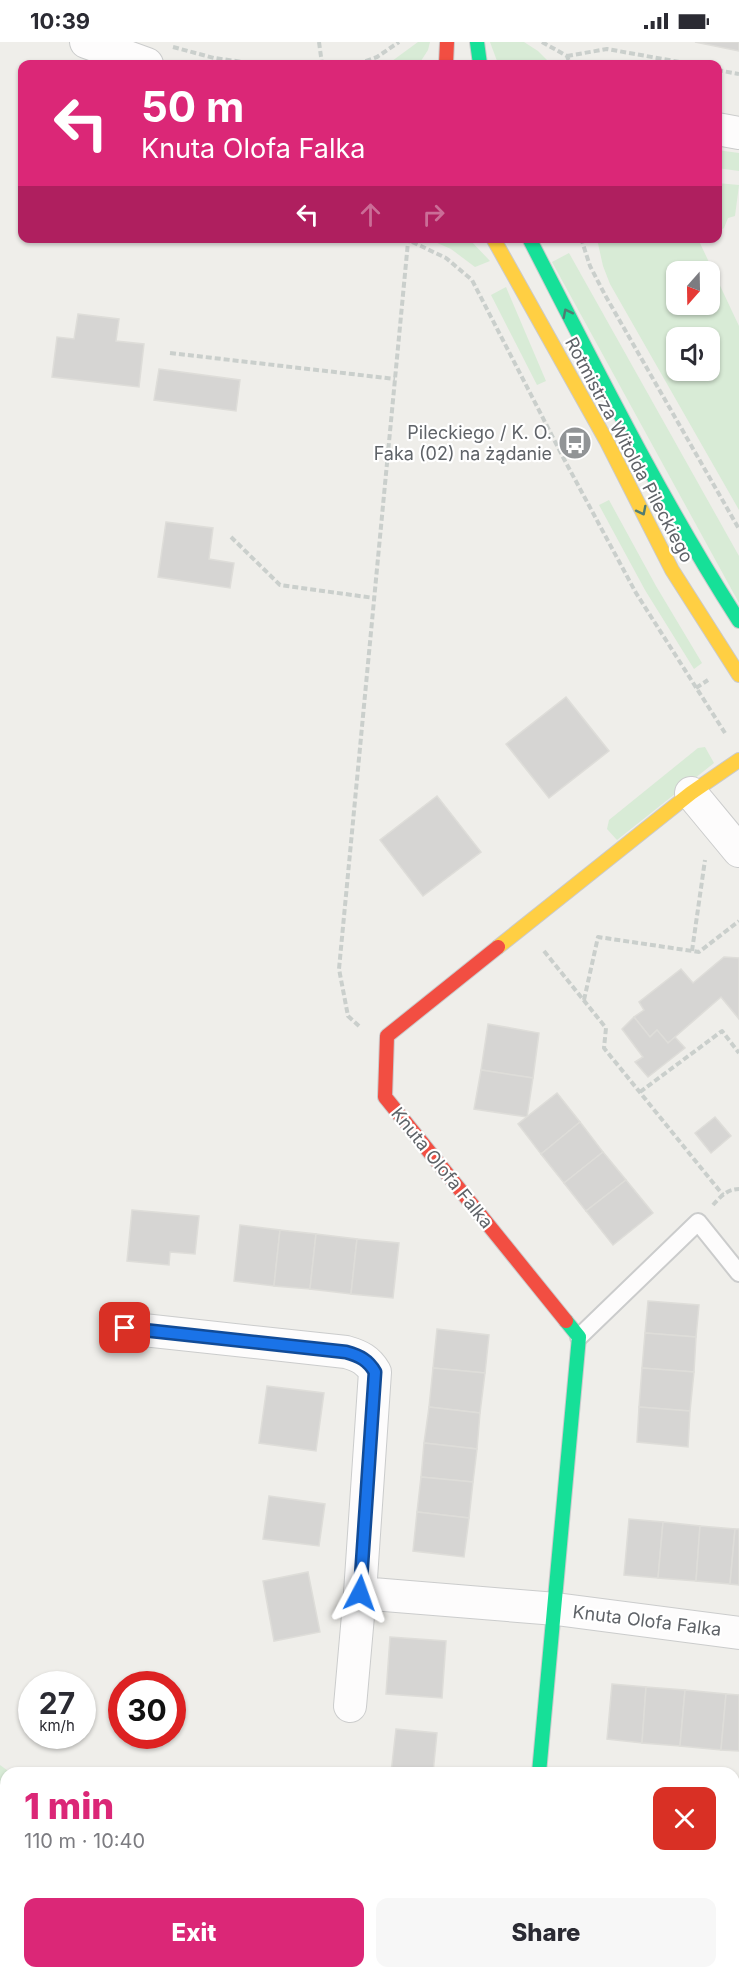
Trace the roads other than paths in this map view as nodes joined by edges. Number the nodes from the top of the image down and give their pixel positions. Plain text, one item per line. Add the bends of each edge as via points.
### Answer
1 (86, 42) edge
2 (447, 42) edge
3 (477, 42) edge
4 (158, 55) edge
5 (446, 60) edge
6 (479, 60) edge
7 (722, 130) edge
8 (739, 133) edge
9 (496, 243) edge
10 (532, 243) edge
11 (739, 621) edge
12 (739, 675) edge
13 (739, 760) edge
14 (691, 794) junction
15 (739, 851) edge
16 (739, 1273) edge
17 (125, 1328) dead end
18 (579, 1337) junction
19 (360, 1593) junction
20 (556, 1609) junction
21 (739, 1633) edge
22 (350, 1706) dead end
23 (540, 1767) edge

1 - 4 street
2 - 5 street
3 - 6 street
7 - 8 street
9 -> 12 street, Rotmistrza Witolda Pileckiego via 606,440 672,570
11 -> 10 street, Rotmistrza Witolda Pileckiego via 696,554
13 - 14 street, Knuta Olofa Falka
14 - 15 street
14 - 18 street, Knuta Olofa Falka via 387,1036 385,1097
16 - 18 lane via 698,1222
17 - 19 street via 346,1352 370,1363 375,1372
18 - 20 street, Knuta Olofa Falka
19 - 20 street, Knuta Olofa Falka
19 - 22 street
20 - 21 street, Knuta Olofa Falka
20 - 23 street, Knuta Olofa Falka

